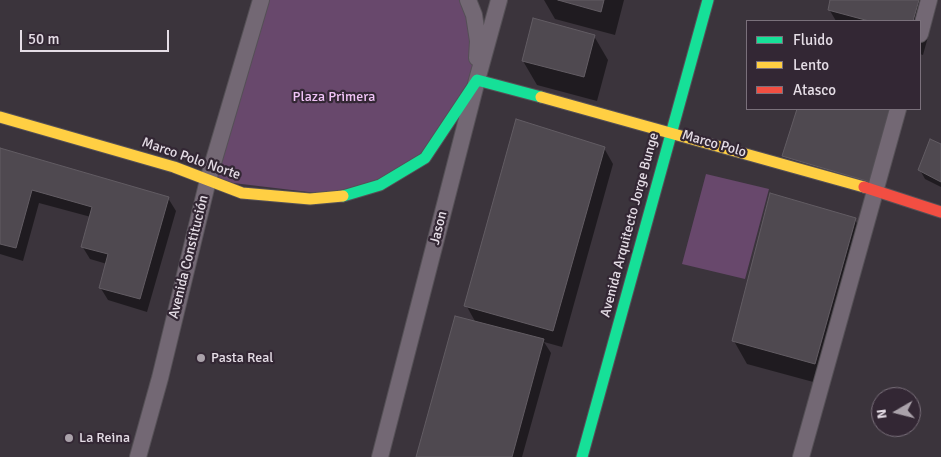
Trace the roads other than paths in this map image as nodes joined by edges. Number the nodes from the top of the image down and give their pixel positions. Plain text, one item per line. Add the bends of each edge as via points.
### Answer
1 (261, 0) edge
2 (468, 0) edge
3 (499, 0) edge
4 (708, 0) edge
5 (929, 0) edge
6 (921, 30) edge
7 (477, 80) junction
8 (898, 110) edge
9 (0, 117) edge
10 (671, 132) junction
11 (208, 180) junction
12 (875, 190) junction
13 (941, 212) edge
14 (138, 457) edge
15 (380, 457) edge
16 (582, 457) edge
17 (801, 457) edge

1 - 11 street, Avenida Constitución
2 - 7 street via 478,41
3 - 7 street, Jason
4 - 10 street, Avenida Arquitecto Jorge Bunge
5 - 6 street
7 - 10 street, Marco Polo
7 - 11 street, Marco Polo Norte via 425,158 380,185 342,196 310,199 242,193
7 - 15 street, Jason
8 - 12 street
9 - 11 street, Marco Polo Norte via 174,167
10 - 12 street, Marco Polo
10 - 16 street, Avenida Arquitecto Jorge Bunge
11 - 14 street, Avenida Constitución
12 - 13 street, Marco Polo
12 - 17 street

